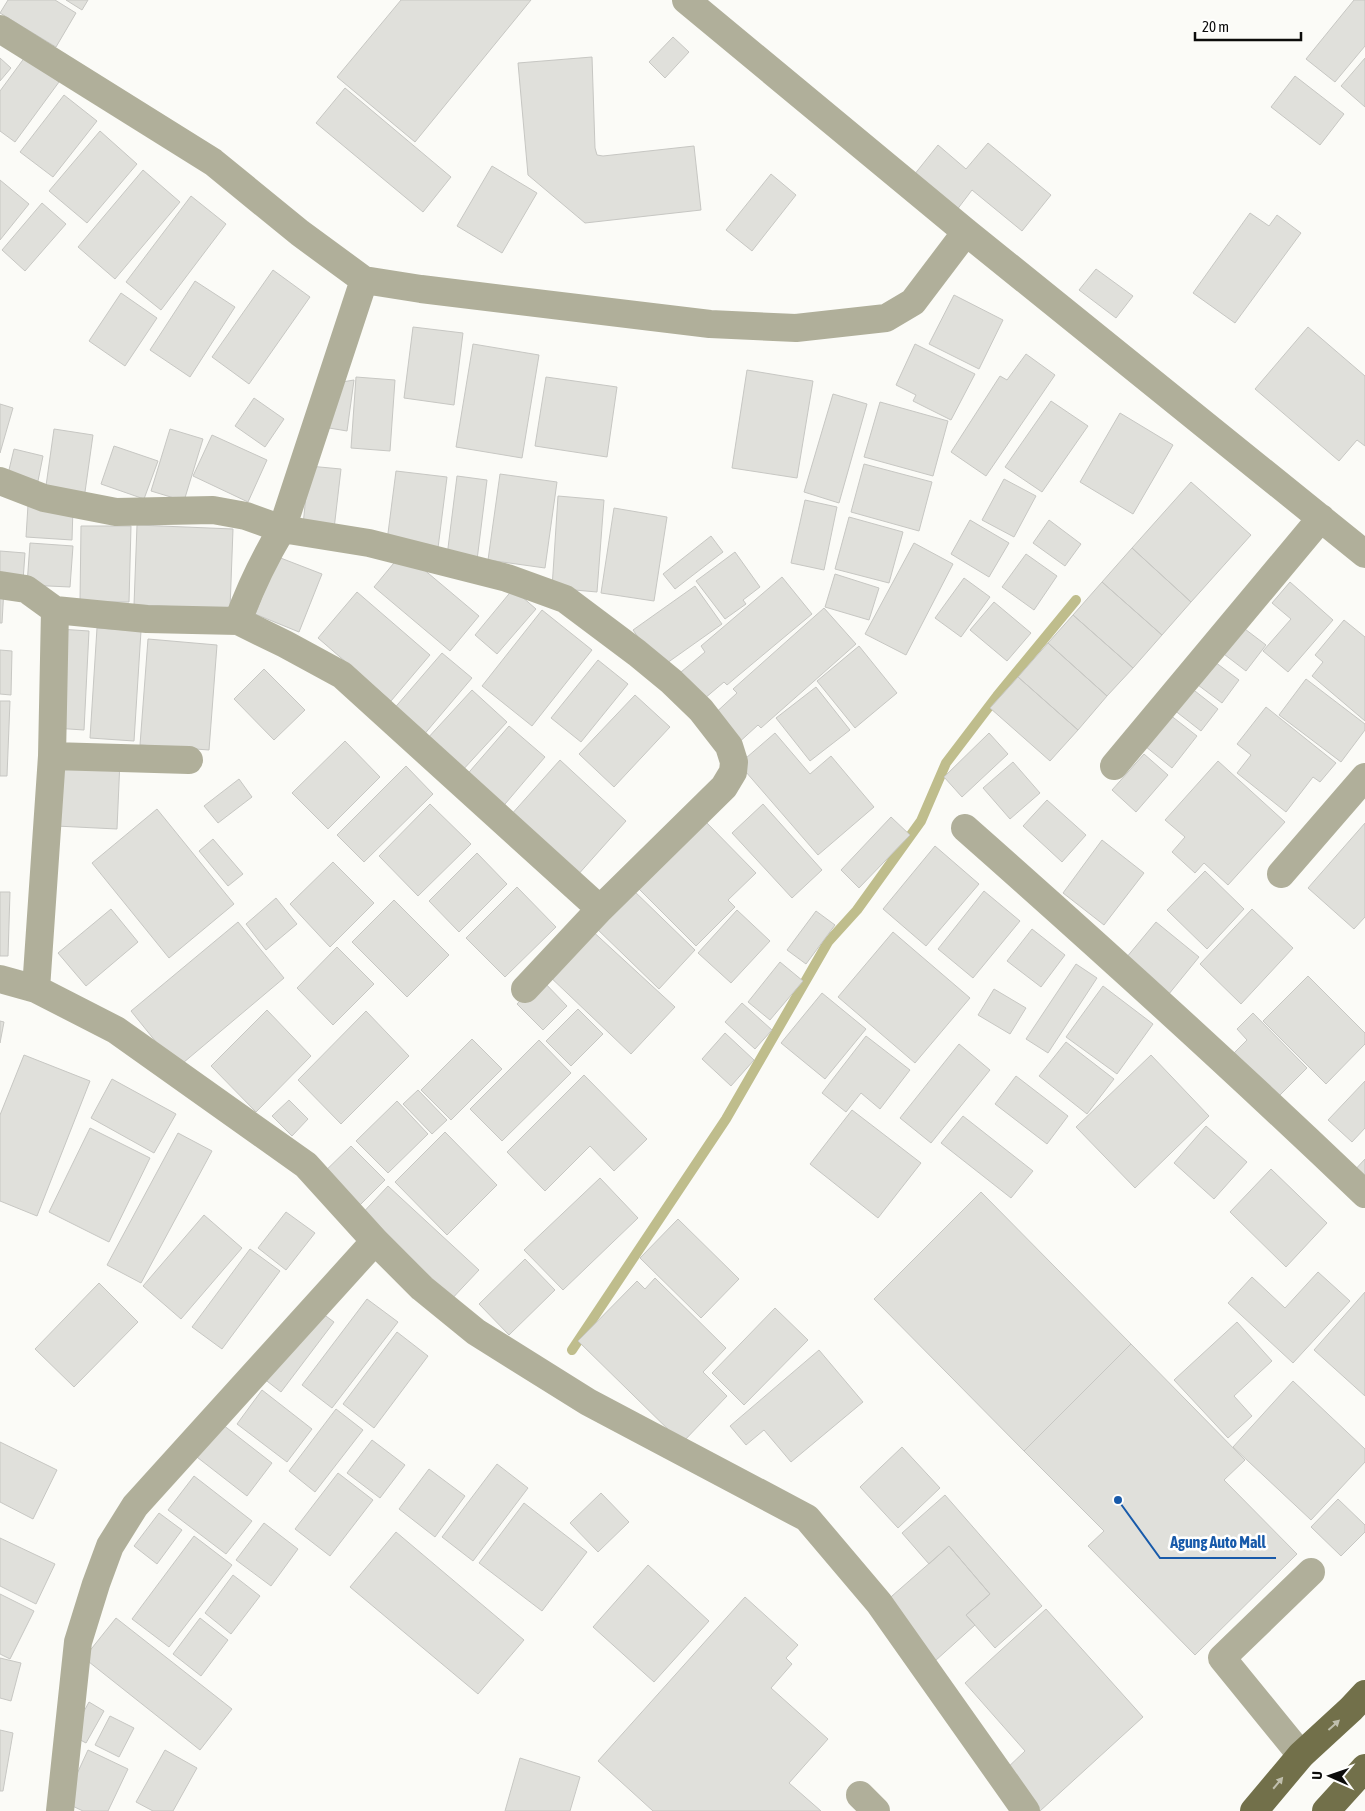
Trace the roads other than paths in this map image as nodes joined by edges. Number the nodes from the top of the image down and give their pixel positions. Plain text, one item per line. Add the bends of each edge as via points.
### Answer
1 (686, 0) edge
2 (0, 29) edge
3 (966, 232) junction
4 (364, 280) junction
5 (0, 481) edge
6 (1321, 518) junction
7 (282, 529) junction
8 (1365, 554) edge
9 (0, 585) edge
10 (55, 610) junction
11 (238, 621) junction
12 (52, 756) junction
13 (189, 760) dead end
14 (1114, 766) dead end
15 (1365, 777) edge
16 (965, 828) dead end
17 (1281, 874) dead end
18 (600, 909) junction
19 (0, 979) edge
20 (36, 989) junction
21 (525, 989) dead end
22 (1365, 1194) edge
23 (375, 1241) junction
24 (1311, 1572) dead end
25 (1365, 1694) edge
26 (1302, 1754) junction
27 (1365, 1768) edge
28 (60, 1811) edge
29 (1026, 1811) edge
30 (1254, 1811) edge
31 (1326, 1811) edge

1 - 3 street
2 - 4 street via 212,162
3 - 4 street via 913,302 886,318 796,328 710,324
3 - 6 street
4 - 7 street
5 - 7 street via 44,498 116,512 213,510 246,516
6 - 8 street
6 - 14 street
7 - 11 street via 263,561
7 - 18 street via 369,543 507,578 565,599 637,653 702,710 729,746 734,762 733,772 724,787
9 - 10 street via 26,589
10 - 11 street via 147,619
10 - 12 street
11 - 18 street via 342,675
12 - 13 street
12 - 20 street
15 - 17 street
16 - 22 street via 1241,1076
18 - 21 street
19 - 20 street
20 - 23 street via 116,1030 306,1165
23 - 28 street via 135,1506 110,1546 78,1642
23 - 29 street via 422,1288 476,1332 588,1402 808,1518 879,1603
24 - 26 street via 1222,1658
26 -> 25 main road
30 -> 26 main road
27 - 31 main road

